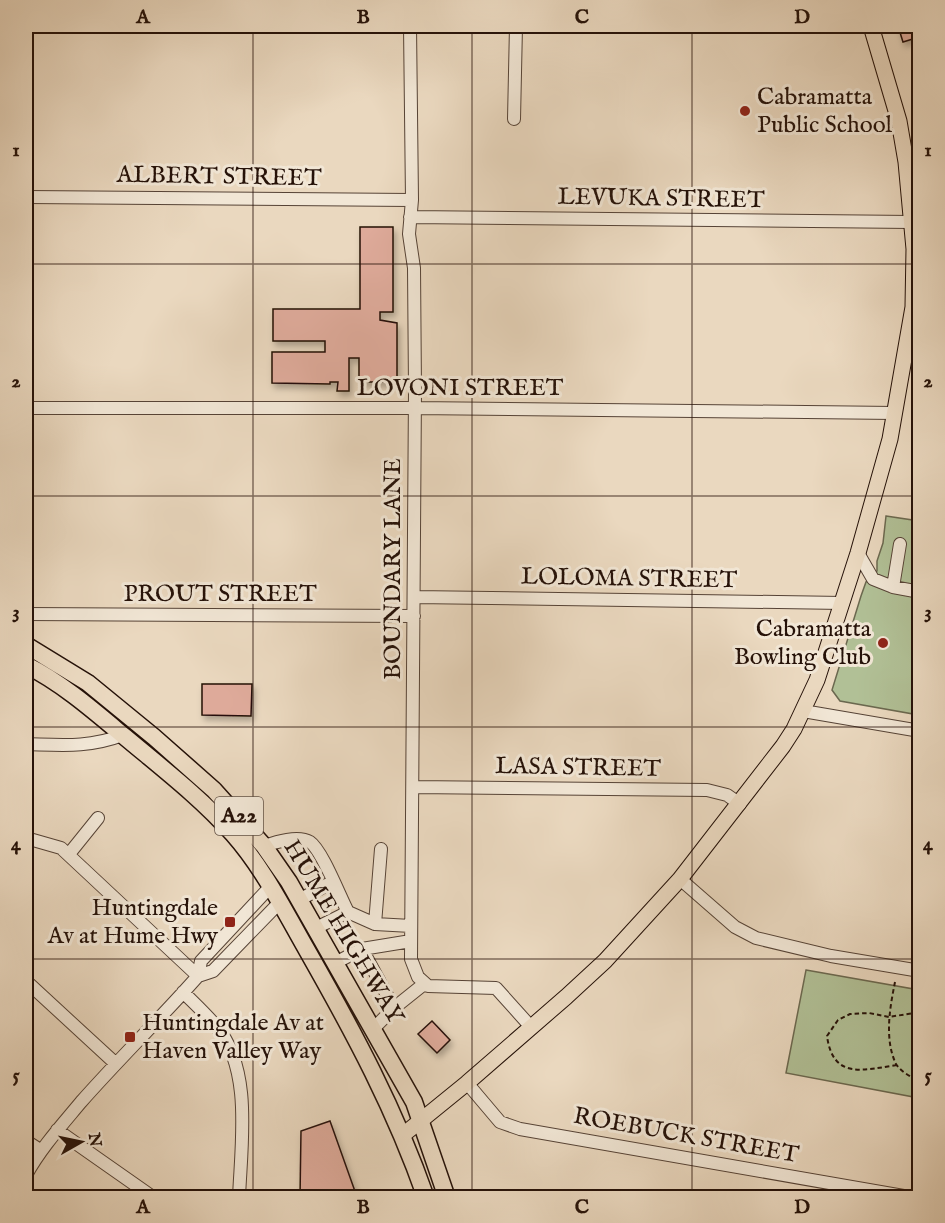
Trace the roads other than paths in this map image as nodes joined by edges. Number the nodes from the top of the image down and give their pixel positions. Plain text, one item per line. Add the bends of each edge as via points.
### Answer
1 (410, 26) edge
2 (516, 26) edge
3 (871, 26) edge
4 (514, 119) dead end
5 (26, 197) edge
6 (412, 200) junction
7 (410, 217) junction
8 (912, 222) junction
9 (26, 408) edge
10 (414, 408) junction
11 (895, 413) junction
12 (900, 544) dead end
13 (858, 553) junction
14 (893, 587) junction
15 (920, 592) edge
16 (414, 597) junction
17 (843, 603) junction
18 (26, 614) edge
19 (414, 616) junction
20 (26, 645) edge
21 (26, 665) edge
22 (803, 711) junction
23 (920, 731) edge
24 (123, 735) junction
25 (26, 744) edge
26 (413, 787) junction
27 (740, 804) junction
28 (98, 818) dead end
29 (26, 838) edge
30 (264, 846) junction
31 (381, 849) dead end
32 (69, 854) junction
33 (680, 879) junction
34 (332, 882) junction
35 (270, 887) junction
36 (299, 900) junction
37 (280, 902) junction
38 (348, 912) junction
39 (375, 924) junction
40 (411, 926) junction
41 (316, 928) junction
42 (411, 941) junction
43 (362, 949) junction
44 (335, 963) junction
45 (920, 971) edge
46 (198, 976) junction
47 (26, 981) edge
48 (424, 984) junction
49 (183, 992) junction
50 (394, 1008) junction
51 (531, 1028) junction
52 (373, 1029) junction
53 (115, 1063) junction
54 (467, 1083) junction
55 (422, 1122) junction
56 (57, 1130) junction
57 (404, 1135) junction
58 (26, 1141) edge
59 (40, 1150) junction
60 (26, 1176) edge
61 (154, 1197) edge
62 (239, 1197) edge
63 (426, 1197) edge
64 (447, 1197) edge
65 (915, 1197) edge

1 - 6 street, BOUNDARY LANE
2 - 4 street
3 - 8 main road via 899,121
5 - 6 street, ALBERT STREET
6 - 7 street, BOUNDARY LANE
7 - 8 street, LEVUKA STREET
7 - 10 street, BOUNDARY LANE
8 - 11 main road via 913,307
9 - 10 street, LOVONI STREET
10 - 11 street, LOVONI STREET
10 - 16 street, BOUNDARY LANE
11 - 13 main road
12 - 14 street
13 - 14 street via 873,579
13 - 17 main road
14 - 15 street
16 - 17 street, LOLOMA STREET
16 - 19 street, BOUNDARY LANE
17 - 22 main road
18 - 19 street, PROUT STREET
19 - 26 street, BOUNDARY LANE
20 - 30 highway, HUME HIGHWAY / A22 via 88,683 154,737 214,790
21 - 24 highway, HUME HIGHWAY / A22 via 68,691
22 - 23 street
22 - 27 main road via 783,746
24 - 25 street via 88,745
24 - 35 highway, HUME HIGHWAY / A22 via 206,806 234,835
26 - 27 street, LASA STREET via 707,790 727,795
26 - 40 street, BOUNDARY LANE
27 - 33 main road
28 - 32 street
29 - 32 street via 62,848
30 - 34 street via 308,841 318,849
30 - 36 highway, HUME HIGHWAY / A22
31 - 39 street
32 - 46 street
33 - 45 street via 735,927 756,939
33 - 51 main road via 605,961
34 - 36 street
34 - 38 street
35 - 37 highway, HUME HIGHWAY / A22
35 - 46 street via 201,961
36 - 41 highway, HUME HIGHWAY / A22
37 - 46 street via 213,971
37 - 57 highway, HUME HIGHWAY / A22 via 371,1066
38 - 39 street
38 - 41 street
39 - 40 street
40 - 42 street, BOUNDARY LANE
41 - 44 highway, HUME HIGHWAY / A22
42 - 43 street
42 - 48 street, BOUNDARY LANE via 411,959
43 - 44 street
43 - 50 street
44 - 52 highway, HUME HIGHWAY / A22
46 - 49 street
47 - 53 street
48 - 50 street
48 - 51 street via 496,988
49 - 53 street
49 - 62 street via 217,1027 231,1050 241,1083
50 - 52 street
51 - 54 main road
52 - 55 highway, HUME HIGHWAY / A22
53 - 56 street
54 - 55 main road
54 - 65 street, ROEBUCK STREET via 500,1122 520,1129
55 - 57 main road
55 - 64 highway, HUME HIGHWAY / A22
56 - 59 street
56 - 61 street
57 - 63 highway, HUME HIGHWAY / A22
58 - 59 street
59 - 60 street

